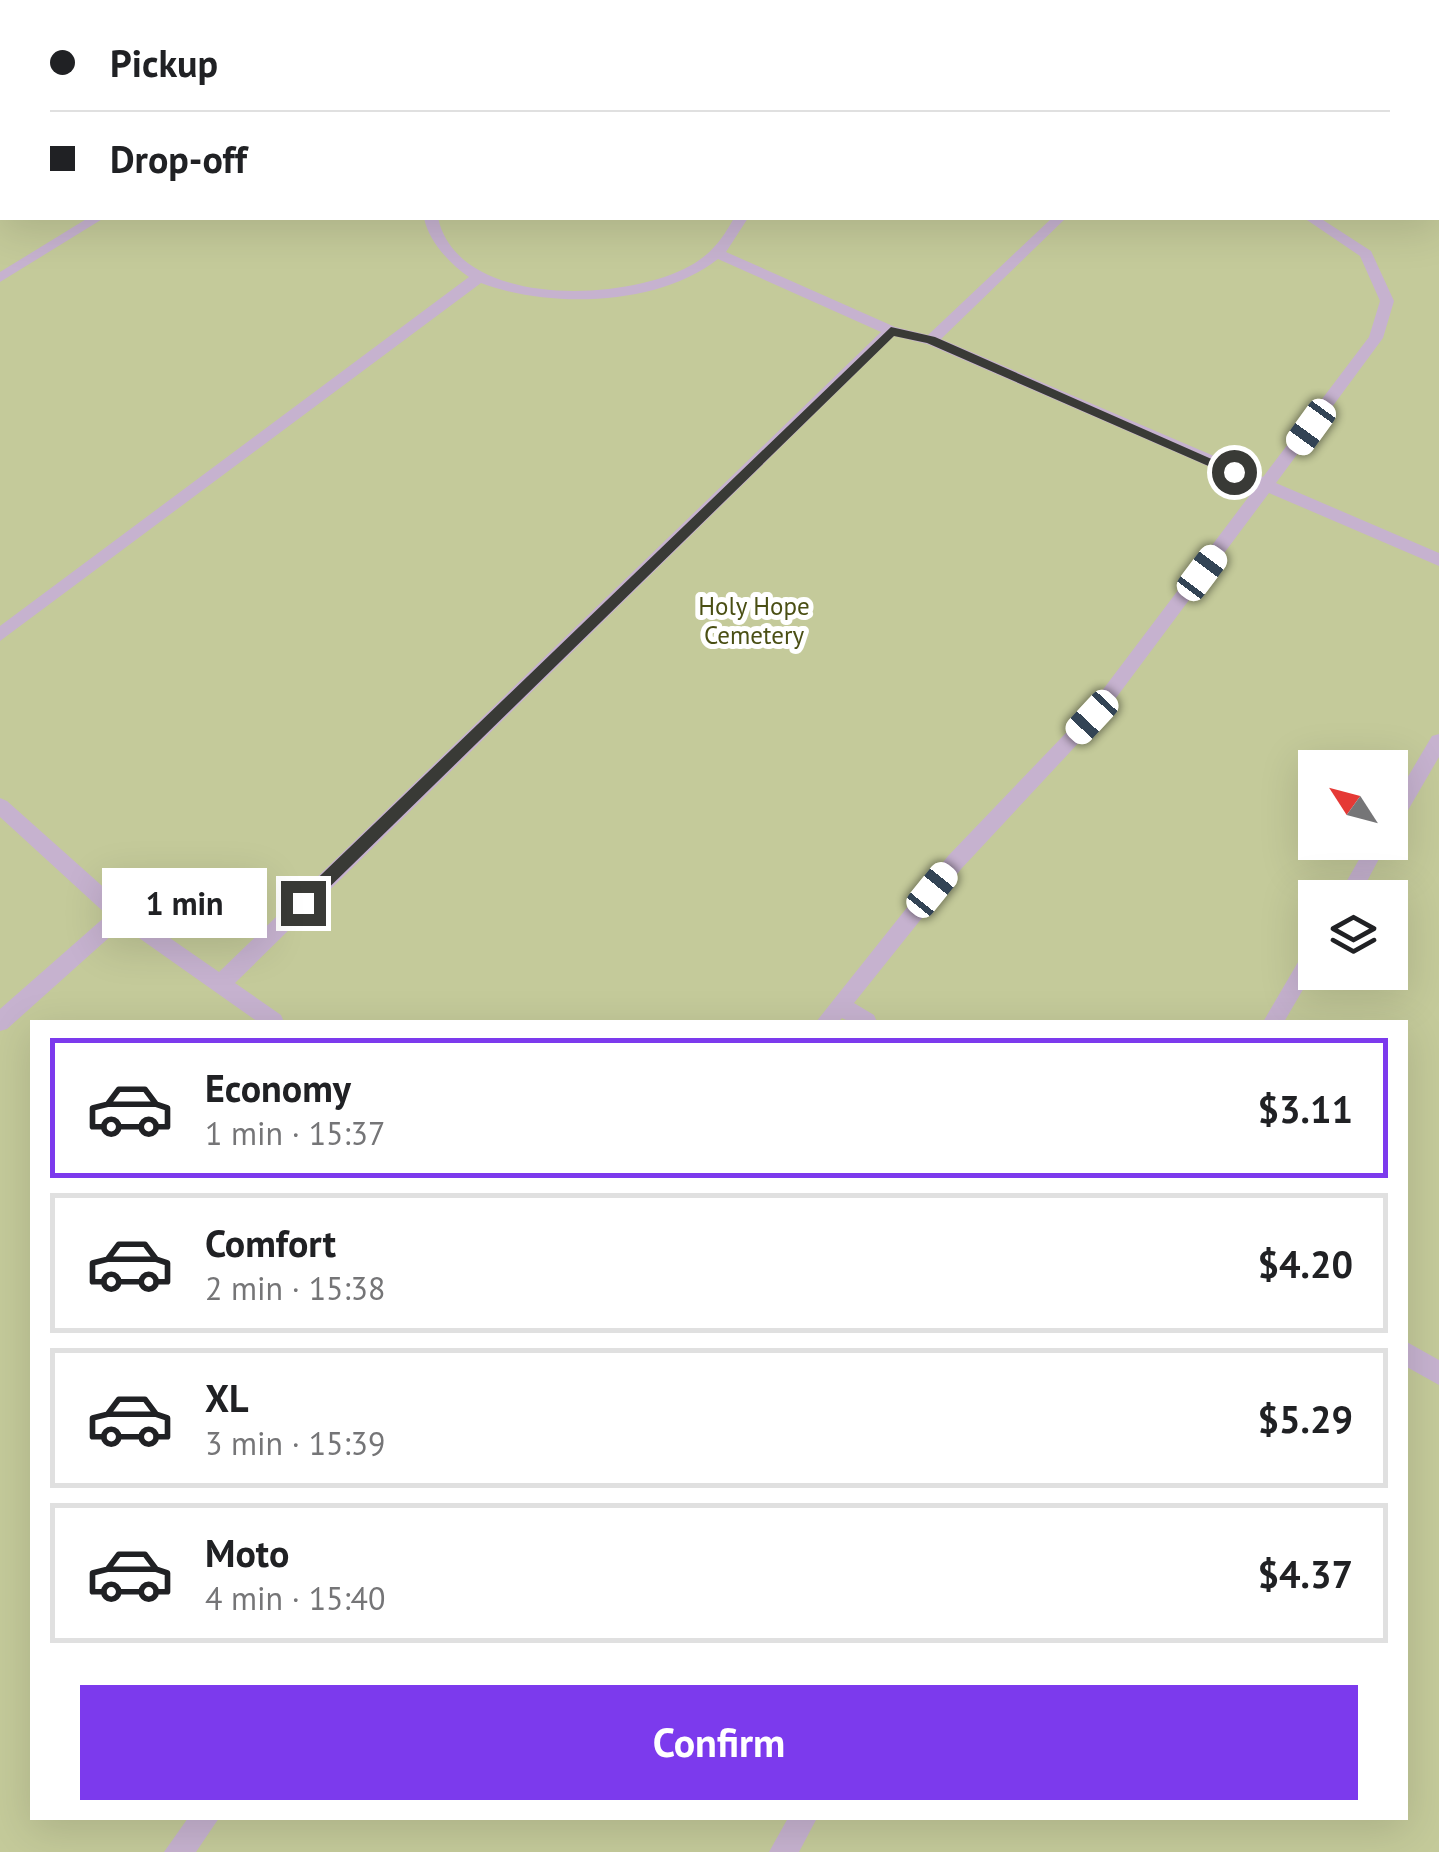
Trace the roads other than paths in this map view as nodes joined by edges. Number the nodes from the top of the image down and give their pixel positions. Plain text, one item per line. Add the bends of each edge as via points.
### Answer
1 (94, 220) edge
2 (431, 220) edge
3 (740, 220) edge
4 (1058, 220) edge
5 (1313, 220) edge
6 (716, 254) junction
7 (0, 278) edge
8 (479, 278) junction
9 (891, 331) junction
10 (931, 340) junction
11 (1268, 487) junction
12 (1439, 560) edge
13 (0, 635) edge
14 (1439, 741) edge
15 (1408, 794) edge
16 (0, 806) edge
17 (121, 915) junction
18 (1298, 980) edge
19 (219, 985) junction
20 (833, 1014) edge
21 (271, 1020) edge
22 (858, 1020) edge
23 (1274, 1020) edge
24 (0, 1022) edge
25 (1408, 1354) edge
26 (1439, 1373) edge
27 (203, 1820) edge
28 (802, 1820) edge
29 (178, 1852) edge
30 (783, 1852) edge

1 - 7 lane
2 - 8 lane via 457,261
3 - 6 lane
4 - 10 lane
5 - 11 lane via 1366,254 1387,301 1376,338
6 - 8 lane via 678,276 623,292 573,296
6 - 9 lane
8 - 13 lane
9 - 10 lane
9 - 19 lane
10 - 11 lane
11 - 12 lane
11 - 20 lane via 1092,717 956,862
14 - 15 lane
16 - 17 lane
17 - 19 lane
17 - 24 lane
18 - 23 lane
19 - 21 lane
20 - 22 lane
25 - 26 lane
27 - 29 lane
28 - 30 lane

